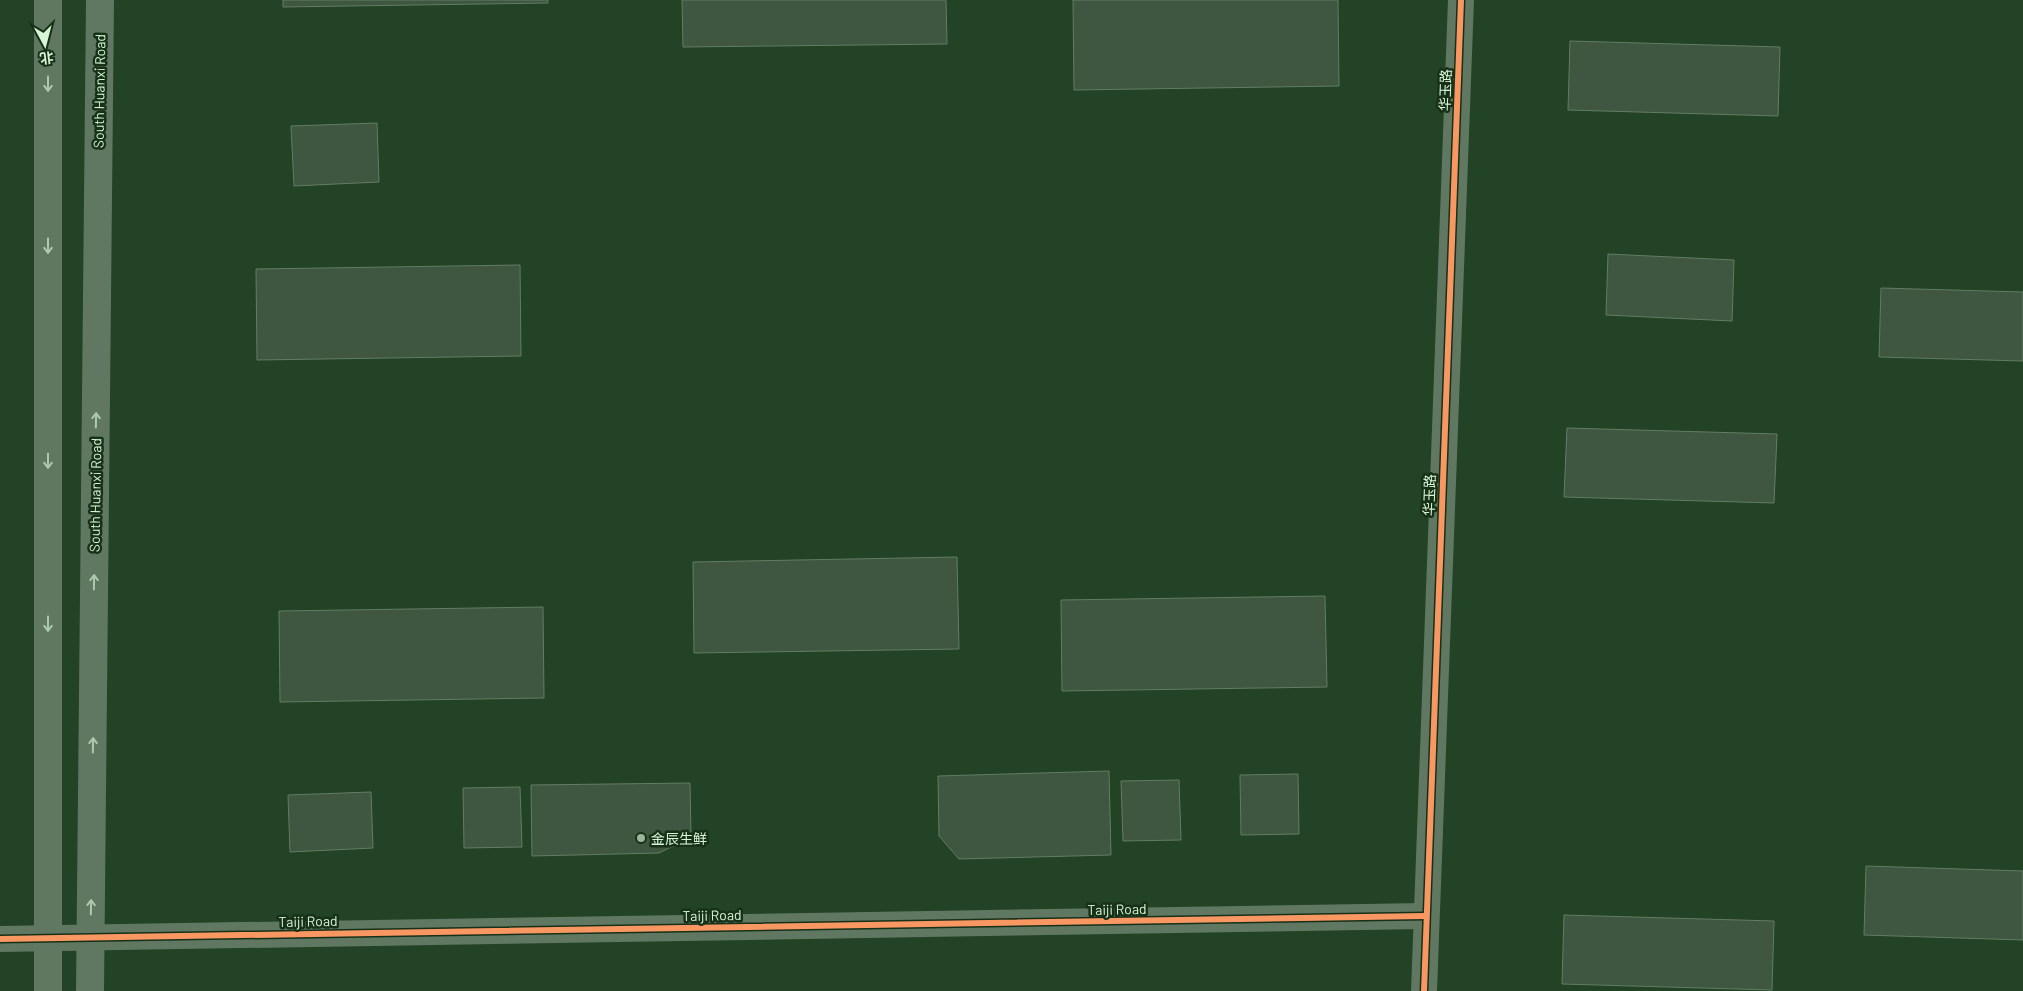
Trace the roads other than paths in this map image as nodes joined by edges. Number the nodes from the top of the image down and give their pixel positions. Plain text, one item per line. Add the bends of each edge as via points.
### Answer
1 (48, 0) edge
2 (100, 0) edge
3 (1461, 0) edge
4 (1425, 916) junction
5 (91, 937) junction
6 (48, 938) junction
7 (0, 939) edge
8 (48, 991) edge
9 (90, 991) edge
10 (1424, 991) edge

1 -> 6 street
5 -> 2 street, South Huanxi Road
3 - 4 street, 华玉路
4 - 5 street, Taiji Road
4 - 10 street, 华玉路
5 - 6 street, Taiji Road
5 - 9 street, South Huanxi Road
6 - 7 street, Taiji Road
6 - 8 street

